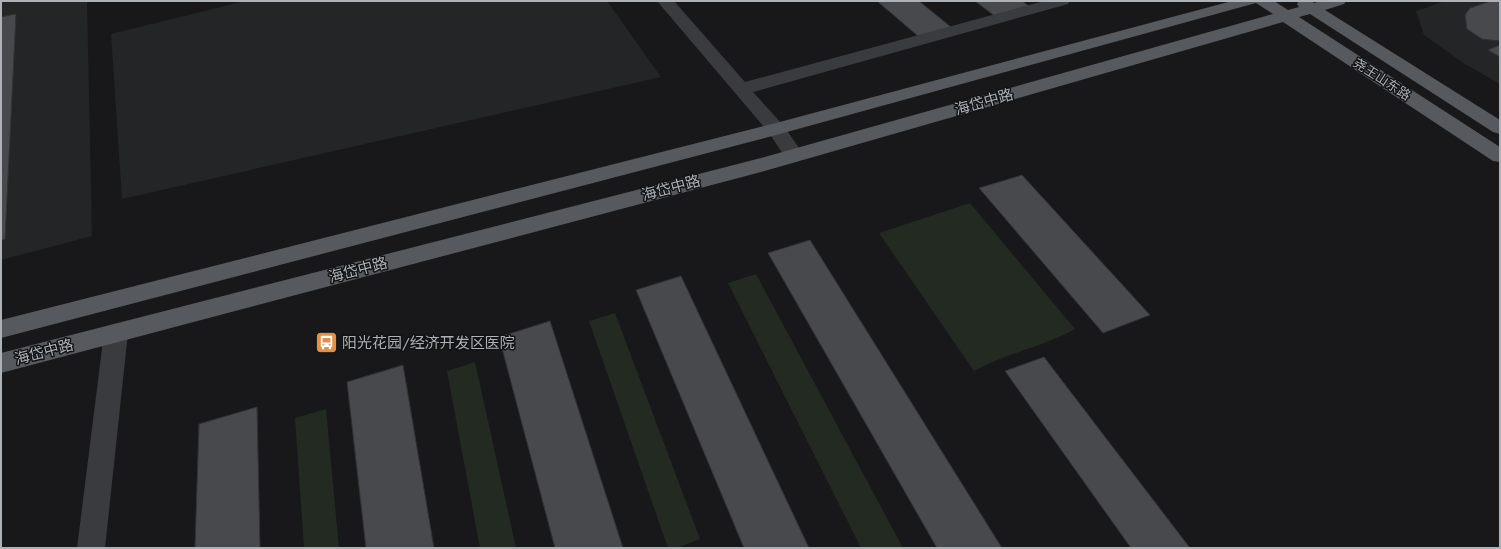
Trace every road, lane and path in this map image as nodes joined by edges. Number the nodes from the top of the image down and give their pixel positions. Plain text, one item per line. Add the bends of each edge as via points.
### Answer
1 (665, 1) edge
2 (1062, 1) edge
3 (1250, 1) edge
4 (1264, 1) edge
5 (1338, 1) edge
6 (1307, 5) edge
7 (1286, 16) junction
8 (742, 89) junction
9 (1500, 128) edge
10 (776, 129) junction
11 (794, 156) junction
12 (1500, 156) edge
13 (1, 329) edge
14 (116, 333) junction
15 (1, 363) edge
16 (91, 548) edge

1 - 8 street
2 - 8 street
3 - 10 main road, 海岱中路
4 - 7 main road, 尧王山东路
5 - 6 main road, 海岱中路
6 - 7 main road, 海岱中路
6 - 9 main road, 尧王山东路
7 - 11 main road, 海岱中路
7 - 12 main road, 尧王山东路
8 - 10 street
10 - 11 street
10 - 13 main road, 海岱中路
11 - 14 main road, 海岱中路
14 - 15 main road, 海岱中路
14 - 16 street

